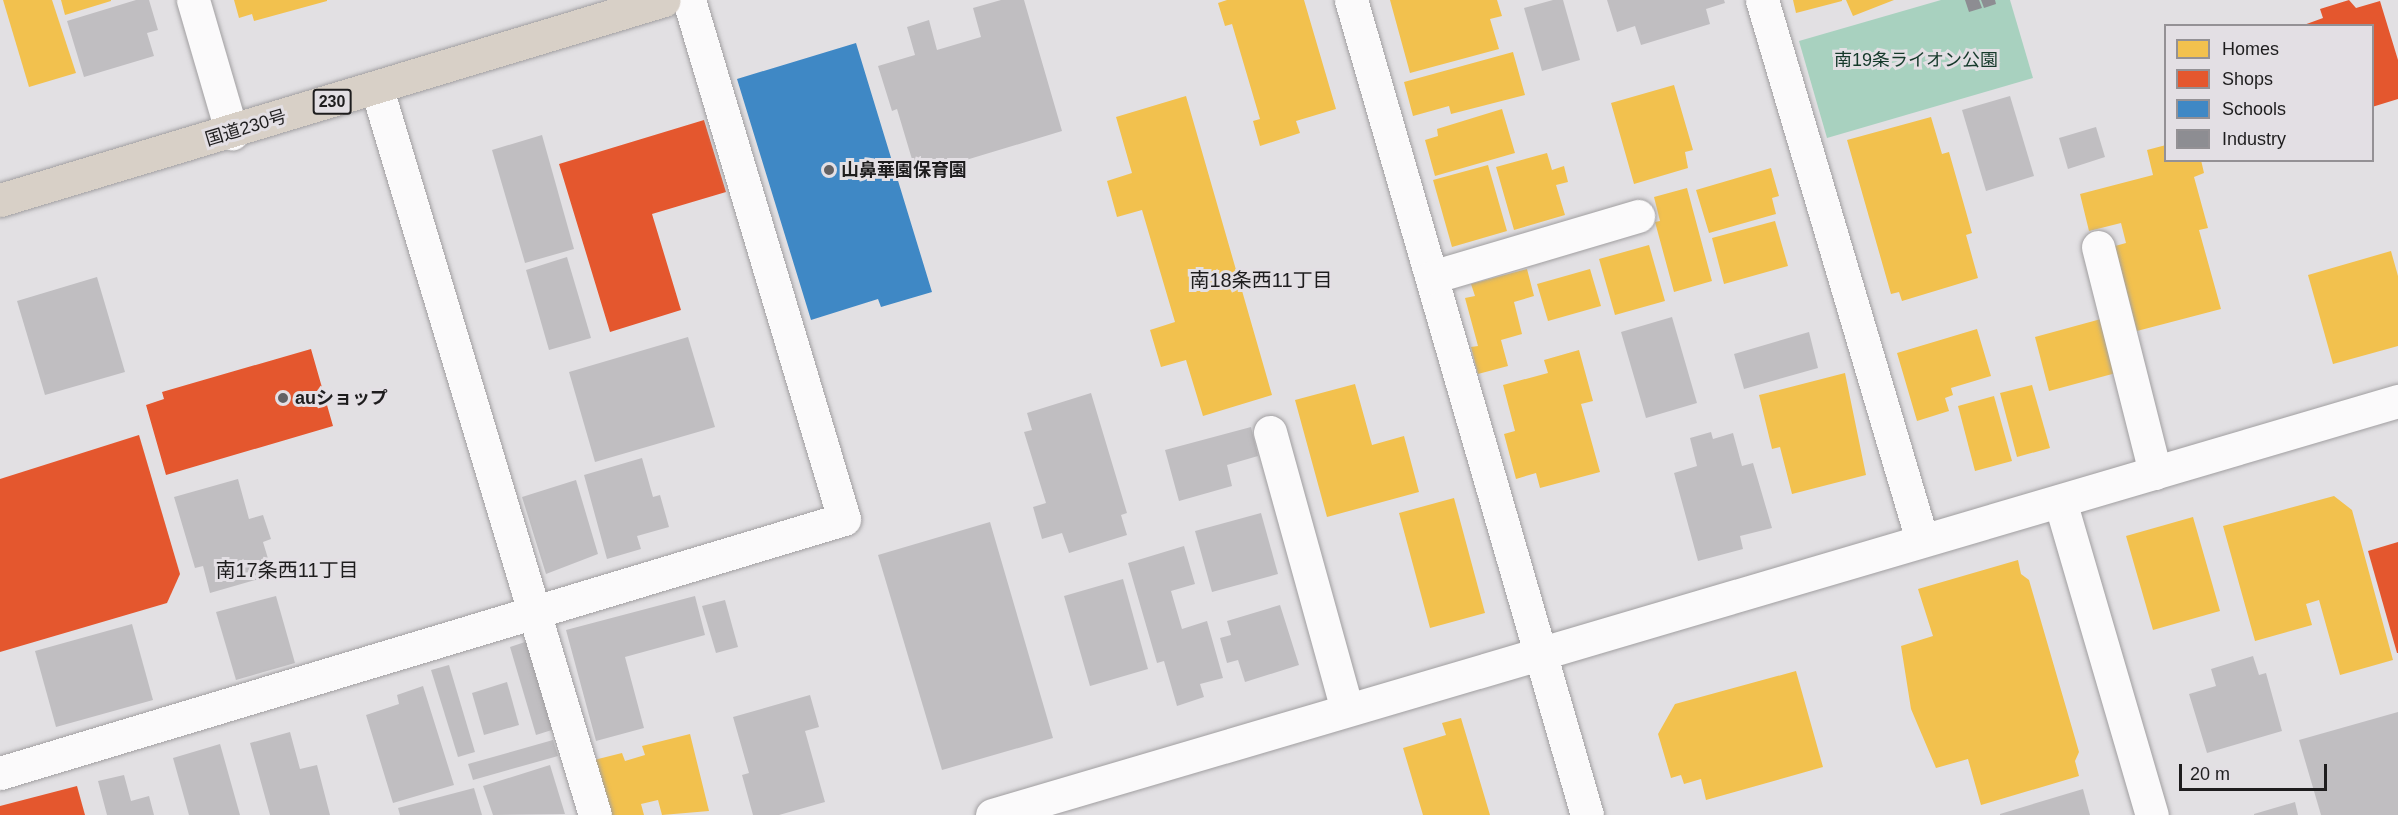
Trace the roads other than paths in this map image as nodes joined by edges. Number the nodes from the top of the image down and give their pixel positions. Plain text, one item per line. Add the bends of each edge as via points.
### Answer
1 (193, 0) edge
2 (664, 0) edge
3 (689, 0) edge
4 (1351, 0) edge
5 (1762, 0) edge
6 (377, 89) junction
7 (232, 133) junction
8 (0, 200) edge
9 (1638, 216) dead end
10 (2098, 247) dead end
11 (1432, 277) junction
12 (2398, 401) edge
13 (1270, 432) dead end
14 (2155, 473) junction
15 (2060, 501) junction
16 (1922, 540) junction
17 (535, 613) junction
18 (1541, 653) junction
19 (1347, 710) junction
20 (0, 773) edge
21 (1000, 814) edge
22 (595, 815) edge
23 (1587, 815) edge
24 (2152, 815) edge

1 - 7 street
2 - 6 highway, 国道230号 / 230
3 - 17 street via 844,519
4 - 11 street
5 - 16 street
6 - 7 highway, 国道230号 / 230
6 - 17 street
7 - 8 highway, 国道230号 / 230
9 - 11 street
10 - 14 street
11 - 18 street
12 - 14 street
13 - 19 street
14 - 15 street
15 - 16 street
15 - 24 street
16 - 18 street
17 - 20 street
17 - 22 street
18 - 19 street
18 - 23 street
19 - 21 street

